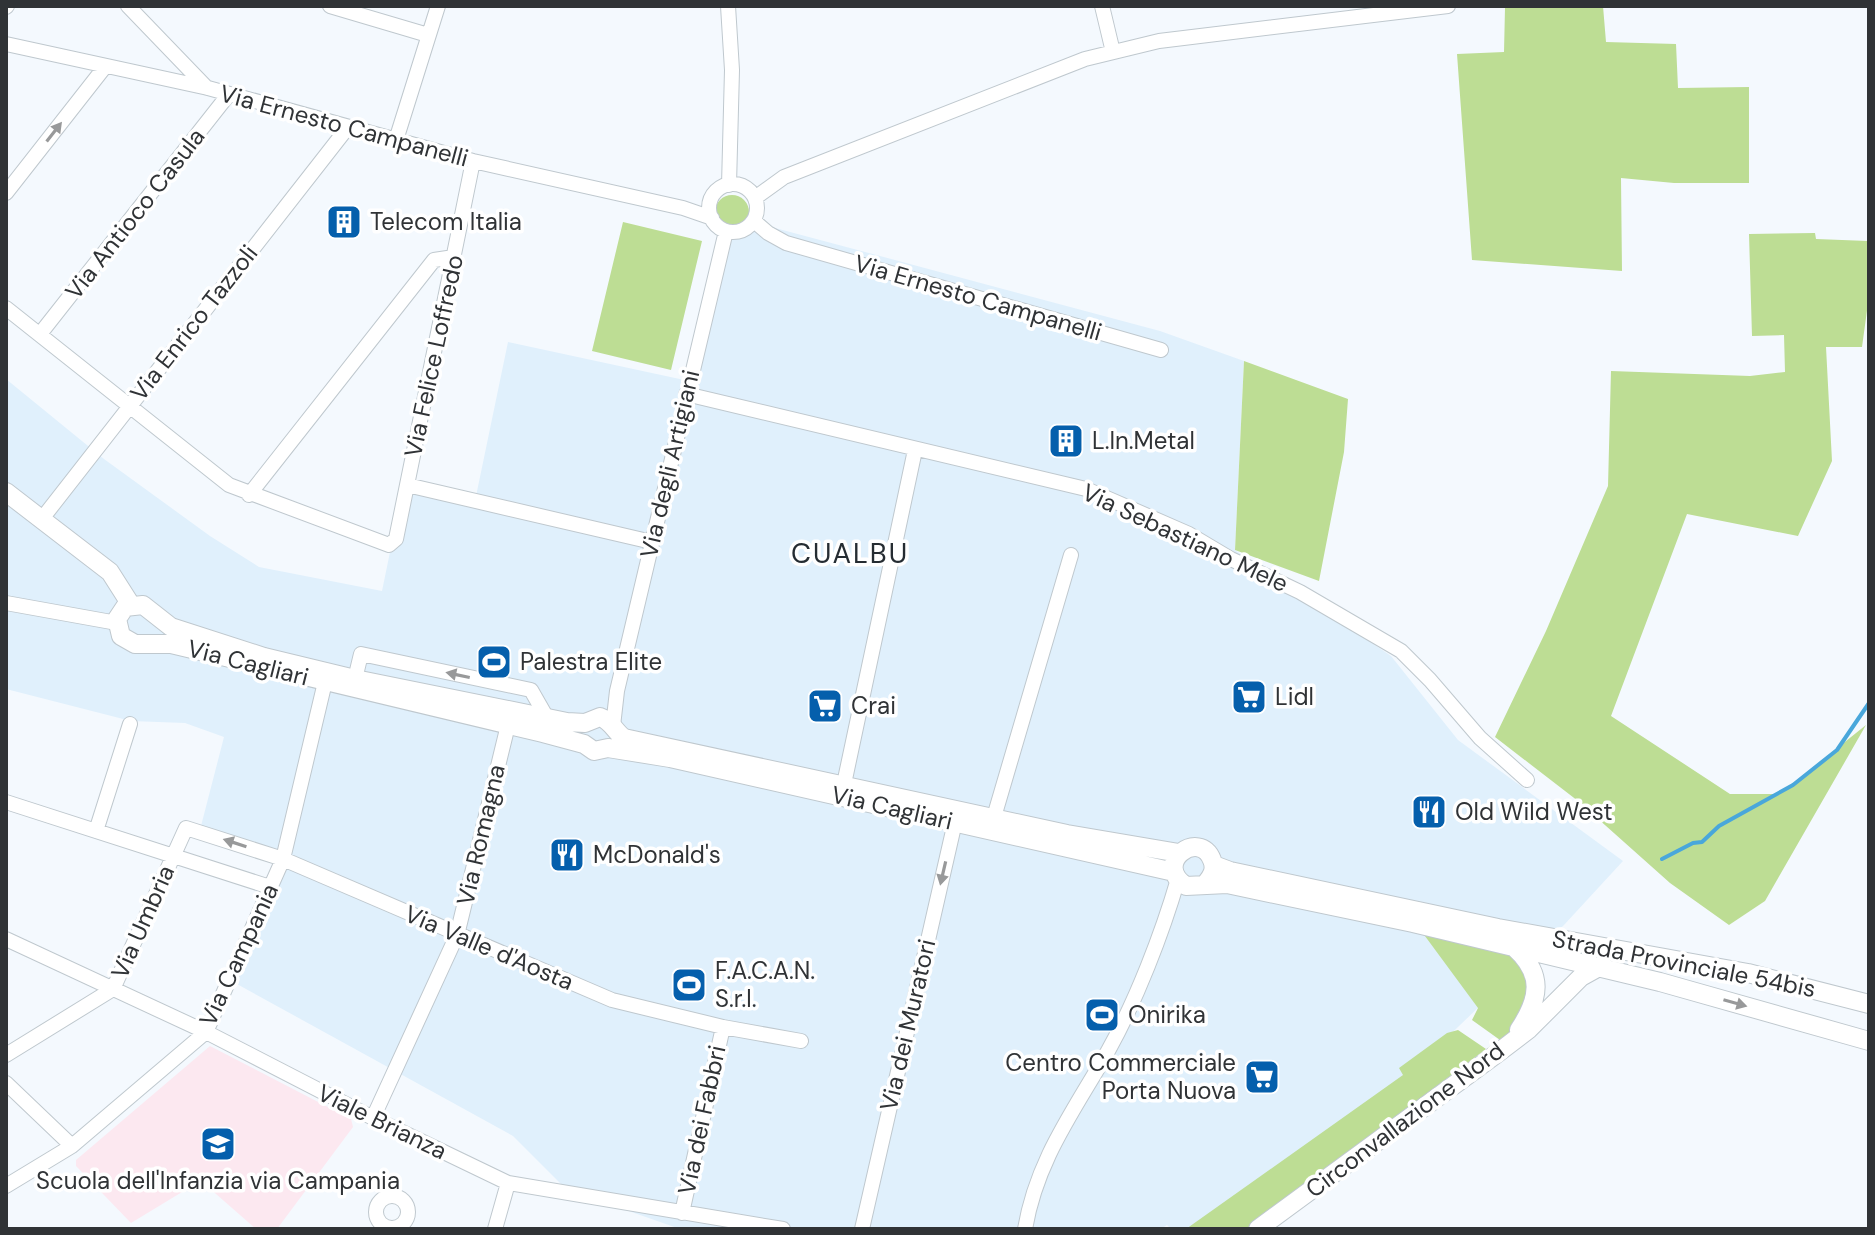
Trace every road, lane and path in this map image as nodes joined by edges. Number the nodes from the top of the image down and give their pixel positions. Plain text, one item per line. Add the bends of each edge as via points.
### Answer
1 (128, 6) edge
2 (330, 6) edge
3 (438, 6) edge
4 (728, 6) edge
5 (1102, 6) edge
6 (1448, 6) edge
7 (428, 35) junction
8 (6, 44) edge
9 (1113, 52) junction
10 (104, 68) junction
11 (208, 88) junction
12 (229, 94) junction
13 (348, 127) junction
14 (396, 140) junction
15 (473, 161) junction
16 (729, 185) junction
17 (6, 193) edge
18 (755, 198) junction
19 (712, 199) junction
20 (683, 208) junction
21 (712, 218) junction
22 (754, 221) junction
23 (726, 231) junction
24 (454, 257) junction
25 (6, 308) edge
26 (40, 334) junction
27 (1161, 350) dead end
28 (686, 394) junction
29 (130, 406) junction
30 (915, 450) junction
31 (407, 485) junction
32 (6, 492) edge
33 (249, 495) junction
34 (41, 520) junction
35 (652, 542) junction
36 (1071, 555) dead end
37 (6, 603) edge
38 (131, 605) junction
39 (154, 613) junction
40 (117, 623) junction
41 (146, 642) junction
42 (325, 682) junction
43 (615, 698) junction
44 (588, 721) junction
45 (130, 724) dead end
46 (508, 725) junction
47 (612, 735) junction
48 (584, 744) junction
49 (1527, 780) dead end
50 (844, 784) junction
51 (6, 802) edge
52 (994, 817) junction
53 (955, 822) junction
54 (186, 828) joint
55 (96, 831) junction
56 (173, 856) junction
57 (283, 859) junction
58 (1214, 865) junction
59 (1177, 868) junction
60 (1201, 885) junction
61 (270, 887) junction
62 (1169, 908) junction
63 (457, 935) junction
64 (1502, 938) junction
65 (6, 939) edge
66 (1599, 967) junction
67 (113, 989) junction
68 (1869, 1004) edge
69 (723, 1027) junction
70 (206, 1032) junction
71 (1513, 1040) junction
72 (801, 1041) dead end
73 (1869, 1041) edge
74 (6, 1055) edge
75 (6, 1083) edge
76 (373, 1118) junction
77 (72, 1146) junction
78 (508, 1183) junction
79 (6, 1186) edge
80 (682, 1213) junction
81 (495, 1229) edge
82 (783, 1229) edge
83 (862, 1229) edge
84 (1025, 1229) edge
85 (1258, 1229) edge

1 - 11 street
2 - 7 street
3 - 7 street
4 - 16 street
5 - 9 street
6 - 9 street via 1159,41
7 - 14 street
8 - 10 street, Via Ernesto Campanelli
9 - 18 street via 784,177
10 - 11 street, Via Ernesto Campanelli
17 -> 10 street
11 - 12 street, Via Ernesto Campanelli
12 - 13 street, Via Ernesto Campanelli
12 - 26 street, Via Antioco Casula
13 - 14 street, Via Ernesto Campanelli
13 - 29 street, Via Enrico Tazzoli
14 - 15 street, Via Ernesto Campanelli
15 - 20 street, Via Ernesto Campanelli
15 - 24 street, Via Felice Loffredo
16 - 18 street via 744,187
16 - 19 street, Via Ernesto Campanelli
18 - 22 street
19 - 20 street, Via Ernesto Campanelli
19 - 21 street
20 - 21 street, Via Ernesto Campanelli
21 - 23 street, Via Ernesto Campanelli
22 - 23 street via 741,231
22 - 27 street, Via Ernesto Campanelli via 786,243
23 - 28 street, Via degli Artigiani
24 - 31 street, Via Felice Loffredo
24 - 33 street via 434,260
25 - 26 street
26 - 29 street
28 - 30 street, Via Sebastiano Mele
28 - 35 street, Via degli Artigiani
29 - 33 street
29 - 34 street, Via Enrico Tazzoli
30 - 49 street, Via Sebastiano Mele via 1086,489 1189,534 1300,592 1401,651 1480,738
30 - 50 street
31 - 33 street, Via Felice Loffredo via 396,539 387,545
31 - 35 street
32 - 34 main road
34 - 38 main road via 110,572
35 - 43 street, Via degli Artigiani
36 - 52 street
37 - 40 street
38 - 39 main road
38 - 40 main road
39 - 41 main road via 157,626
44 -> 39 main road, Via Cagliari via 547,718 355,679 219,644 171,627
40 - 41 main road via 125,640
41 - 42 main road, Via Cagliari
42 - 46 main road, Via Cagliari
42 - 57 street, Via Campania
43 - 44 street
43 - 47 street, Via degli Artigiani
44 - 47 main road, Via Cagliari via 604,719
44 - 48 main road via 581,735
45 - 55 street
46 - 48 main road, Via Cagliari
46 - 63 street, Via Romagna
47 - 48 main road, Via Cagliari via 594,751
47 - 50 main road, Via Cagliari
47 - 53 main road, Via Cagliari via 670,758
50 - 52 main road, Via Cagliari
51 - 55 street
52 - 59 main road, Via Cagliari
53 - 59 main road, Via Cagliari
53 -> 83 street, Via dei Muratori
54 - 56 street, Via Umbria
57 -> 54 street, Via Valle d'Aosta
55 - 56 street
56 - 61 street
56 - 67 street, Via Umbria
57 - 61 street, Via Campania
57 - 63 street, Via Valle d'Aosta
58 - 59 main road, Via Cagliari via 1208,853 1191,847
58 - 60 main road
58 - 64 main road, Via Cagliari
59 - 60 main road, Via Cagliari via 1186,886
59 - 62 street
60 - 62 street
60 - 64 main road, Via Cagliari via 1227,884
61 - 70 street, Via Campania
62 - 84 street via 1109,1048 1046,1156
63 - 69 street, Via Valle d'Aosta via 612,1000
63 - 76 street, Via Romagna
64 - 66 main road
64 - 68 main road, Strada Provinciale 54bis via 1748,973
64 - 71 main road, Circonvallazione Nord via 1530,963 1536,982 1531,1012
65 - 67 street, Viale Brianza
66 - 71 main road, Circonvallazione Nord via 1581,977
66 -> 73 main road
67 - 70 street, Viale Brianza
67 - 74 street, Via Umbria
69 - 72 street, Via Valle d'Aosta
69 - 80 street, Via dei Fabbri
70 - 76 street, Viale Brianza
70 - 77 street, Via Campania
71 - 85 main road, Circonvallazione Nord
75 - 77 street
76 - 78 street, Viale Brianza
77 - 79 street, Via Campania
78 - 80 street, Viale Brianza
78 - 81 street
80 - 82 street, Viale Brianza

